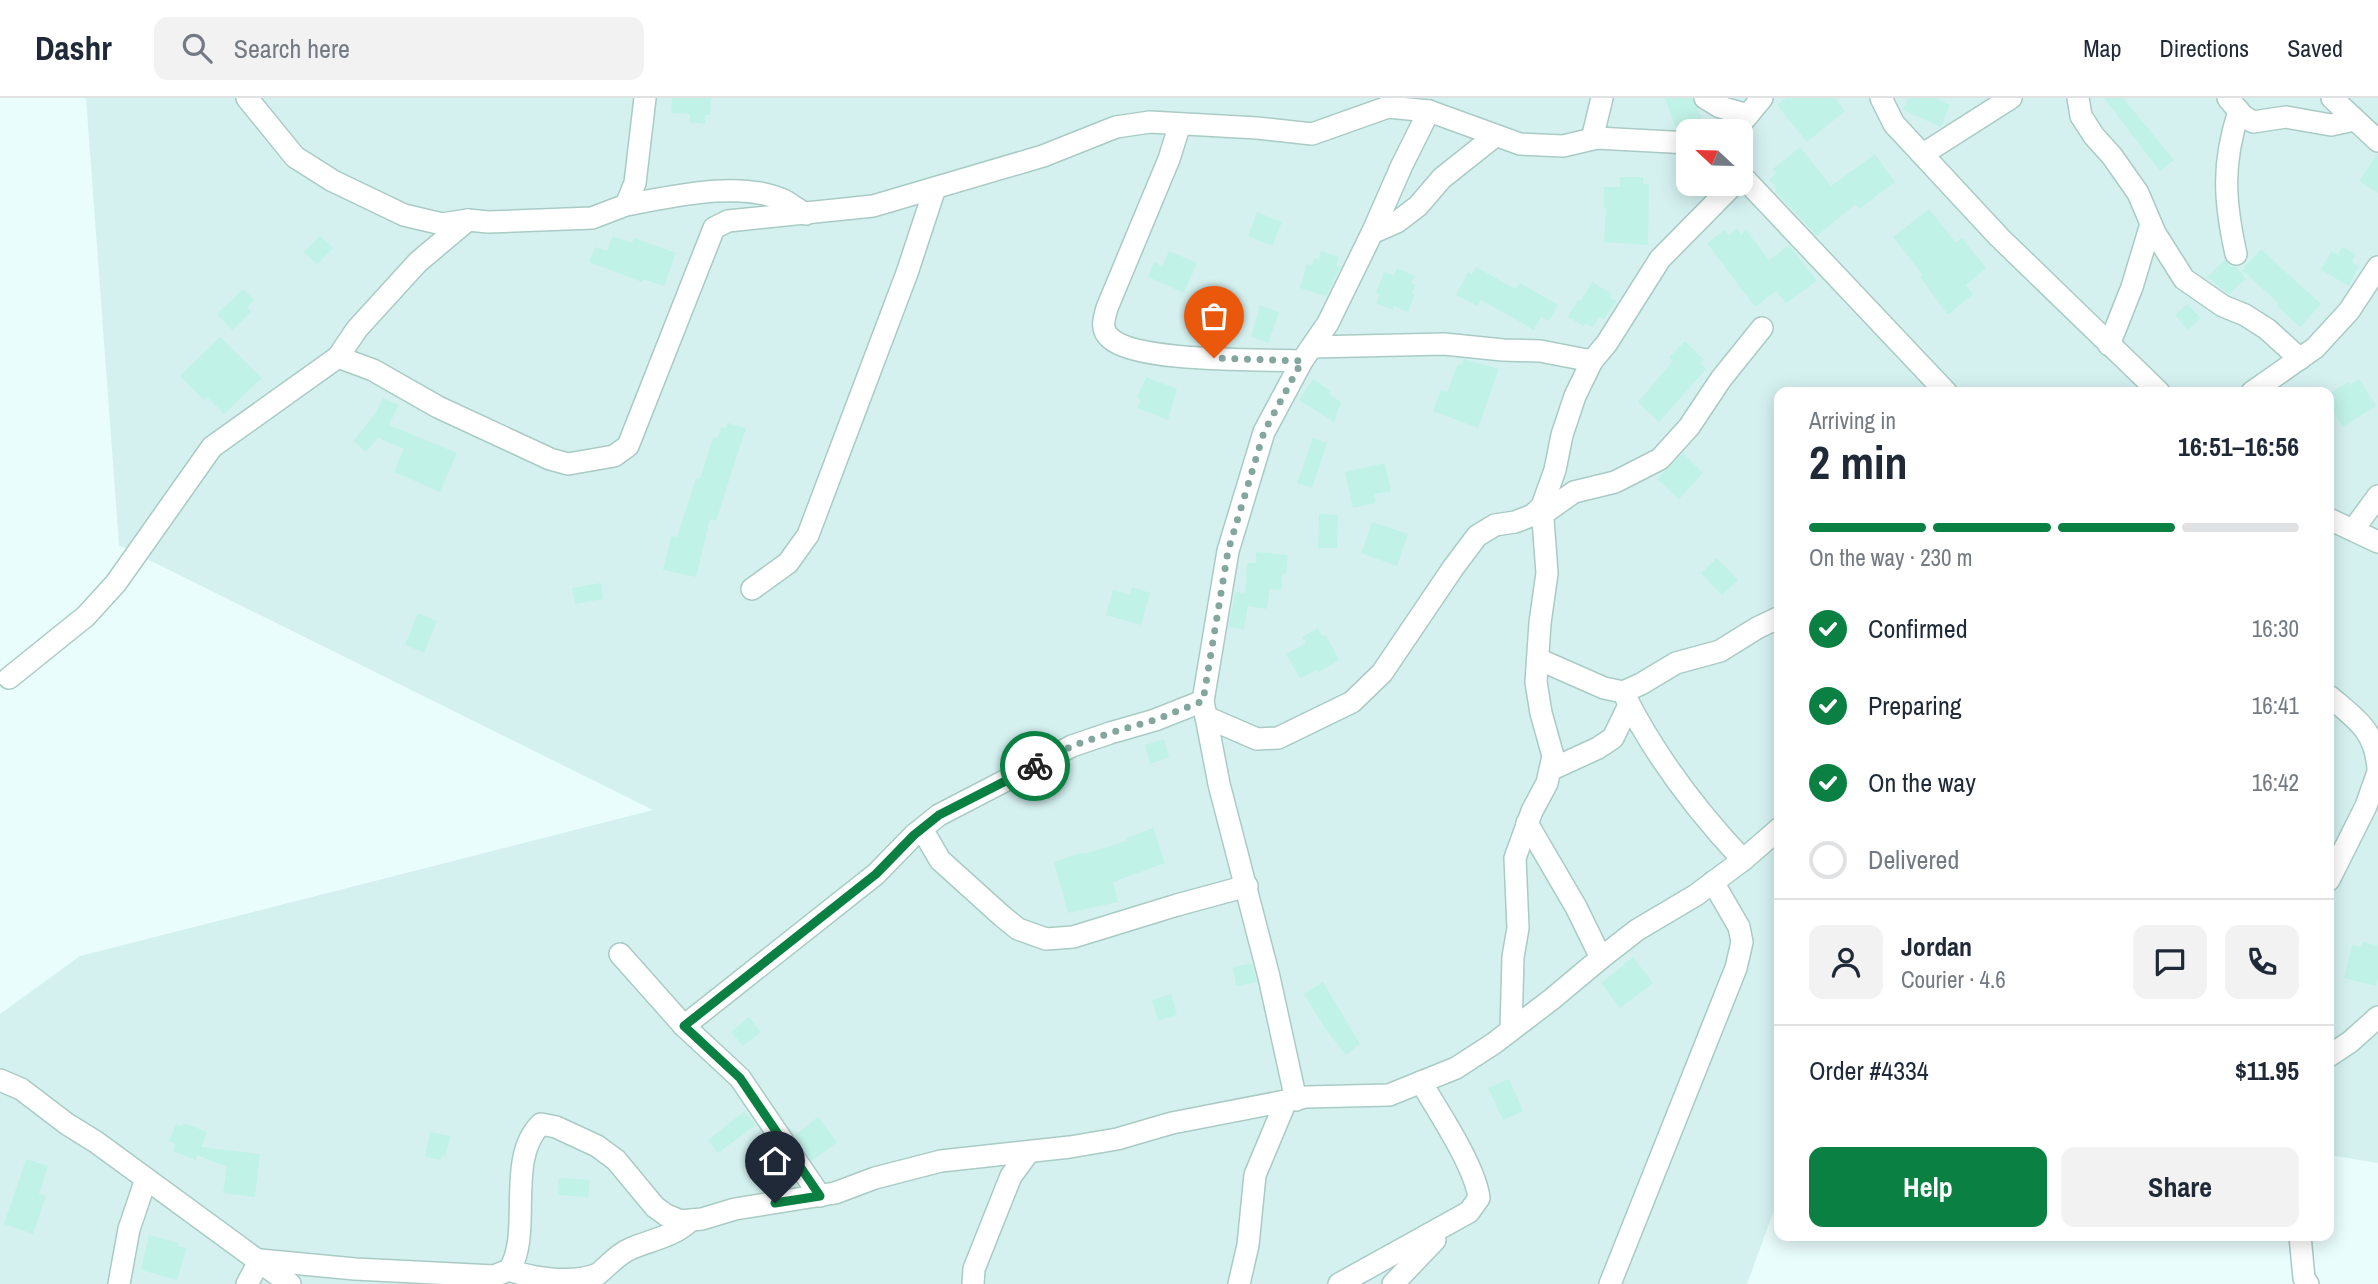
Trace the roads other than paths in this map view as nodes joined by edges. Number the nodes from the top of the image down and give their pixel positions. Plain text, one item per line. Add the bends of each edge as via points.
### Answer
1 (247, 98) edge
2 (645, 98) edge
3 (1602, 98) edge
4 (1705, 98) edge
5 (1762, 98) edge
6 (2011, 98) edge
7 (2078, 98) edge
8 (2332, 98) edge
9 (1881, 99) edge
10 (2234, 104) edge
11 (1370, 106) edge
12 (1429, 111) junction
13 (1748, 115) junction
14 (1745, 119) edge
15 (2354, 120) junction
16 (1180, 124) junction
17 (1495, 136) junction
18 (1592, 139) junction
19 (2378, 141) edge
20 (1676, 142) edge
21 (1923, 154) junction
22 (934, 188) junction
23 (1754, 190) edge
24 (1722, 196) edge
25 (626, 205) junction
26 (806, 214) junction
27 (468, 220) junction
28 (2151, 224) junction
29 (1372, 233) junction
30 (2236, 254) dead end
31 (2378, 267) edge
32 (2378, 294) edge
33 (2356, 299) junction
34 (1762, 328) dead end
35 (2109, 345) junction
36 (1308, 354) junction
37 (338, 357) junction
38 (2300, 359) junction
39 (1592, 361) junction
40 (1941, 387) edge
41 (2154, 387) edge
42 (2259, 387) edge
43 (2378, 496) edge
44 (1542, 510) junction
45 (2334, 521) edge
46 (2353, 530) junction
47 (2378, 542) edge
48 (752, 589) dead end
49 (1774, 620) edge
50 (1538, 659) junction
51 (9, 678) dead end
52 (1626, 698) junction
53 (2334, 700) edge
54 (1205, 709) junction
55 (2373, 730) edge
56 (1550, 770) junction
57 (2378, 770) edge
58 (2374, 795) edge
59 (1527, 823) junction
60 (922, 829) junction
61 (1774, 833) edge
62 (1743, 860) junction
63 (2334, 871) edge
64 (1713, 882) junction
65 (1247, 886) junction
66 (620, 954) dead end
67 (1601, 957) junction
68 (2374, 1025) edge
69 (684, 1026) junction
70 (1511, 1030) junction
71 (2334, 1053) edge
72 (0, 1080) edge
73 (1420, 1082) junction
74 (1291, 1100) junction
75 (1028, 1153) junction
76 (146, 1180) junction
77 (820, 1196) junction
78 (691, 1220) junction
79 (1448, 1224) junction
80 (2300, 1241) edge
81 (260, 1260) junction
82 (509, 1270) junction
83 (119, 1284) edge
84 (247, 1284) edge
85 (290, 1284) edge
86 (973, 1284) edge
87 (1239, 1284) edge
88 (1339, 1284) edge
89 (1393, 1284) edge
90 (1610, 1284) edge
91 (2308, 1284) edge

1 - 27 street via 295,157 332,181 404,215 442,224
2 - 25 street via 635,183
3 - 18 street
4 - 13 street
5 - 13 street
6 - 21 street
7 - 28 street via 2081,116 2138,193
8 - 15 street
9 - 21 street via 1894,124
10 - 15 street via 2253,122 2286,117 2331,125
10 - 30 street via 2225,171
11 - 12 street
11 - 16 street via 1312,134
12 - 17 street
12 - 29 street
13 - 14 street
15 - 19 street
16 - 22 street via 1116,127 1043,156
16 - 36 street via 1107,308 1104,330 1109,338 1135,351 1188,356
17 - 18 street via 1520,144 1563,146
17 - 29 street via 1442,178 1418,206
18 - 20 street
21 - 35 street
22 - 26 street via 873,206
22 - 48 street via 907,273 808,535 788,563
23 - 40 street
24 - 39 street via 1660,259
25 - 26 street via 741,190 781,199
25 - 27 street via 592,218
26 - 37 street via 728,221 714,228 628,446 614,456 568,464 550,459
27 - 37 street via 418,262 357,329
28 - 35 street
28 - 38 street via 2184,279 2267,329
29 - 36 street
31 - 33 street
32 - 33 street
33 - 38 street
34 - 44 street via 1660,459 1615,482 1574,492
35 - 41 street
36 - 39 street via 1444,344 1541,351
36 - 54 street via 1264,432 1228,551
37 - 51 street via 212,447 116,583 86,617
38 - 42 street
39 - 44 street via 1575,396
43 - 46 street
44 - 50 street via 1547,573
44 - 54 street via 1495,525 1478,536 1382,673 1352,702 1268,740 1257,739
45 - 46 street
46 - 47 street
49 - 52 street via 1720,651 1676,663
50 - 52 street
50 - 56 street via 1536,682 1553,756
52 - 56 street via 1613,738
52 - 62 street via 1665,764
53 - 55 street
54 - 60 street via 1072,746 939,815
54 - 65 street via 1219,784
55 - 57 street
56 - 59 street
57 - 58 street
58 - 63 street
59 - 67 street
59 - 70 street via 1514,859 1518,928
60 - 65 street via 940,860 1002,916 1018,929 1046,939 1073,937
60 - 69 street via 876,874
61 - 62 street
62 - 64 street
64 - 67 street
64 - 90 street via 1739,927 1742,942 1736,968
65 - 74 street
66 - 69 street
67 - 70 street
68 - 71 street
69 - 77 street via 740,1078
70 - 73 street via 1456,1068
72 - 76 street via 21,1089
73 - 74 street via 1389,1095
73 - 79 street via 1478,1189 1479,1198 1469,1212
74 - 75 street via 1172,1123 1117,1139
74 - 87 street via 1255,1175
75 - 77 street via 941,1161
75 - 86 street via 1010,1176 974,1269
76 - 81 street
76 - 83 street via 129,1229
77 - 78 street
78 - 82 street via 654,1242 632,1248 583,1282 532,1278
78 - 82 street via 681,1221 655,1207 616,1160 597,1146 541,1124 533,1131 522,1174 517,1249
79 - 88 street
79 - 89 street
80 - 91 street
81 - 82 street via 494,1276
81 - 84 street
81 - 85 street

